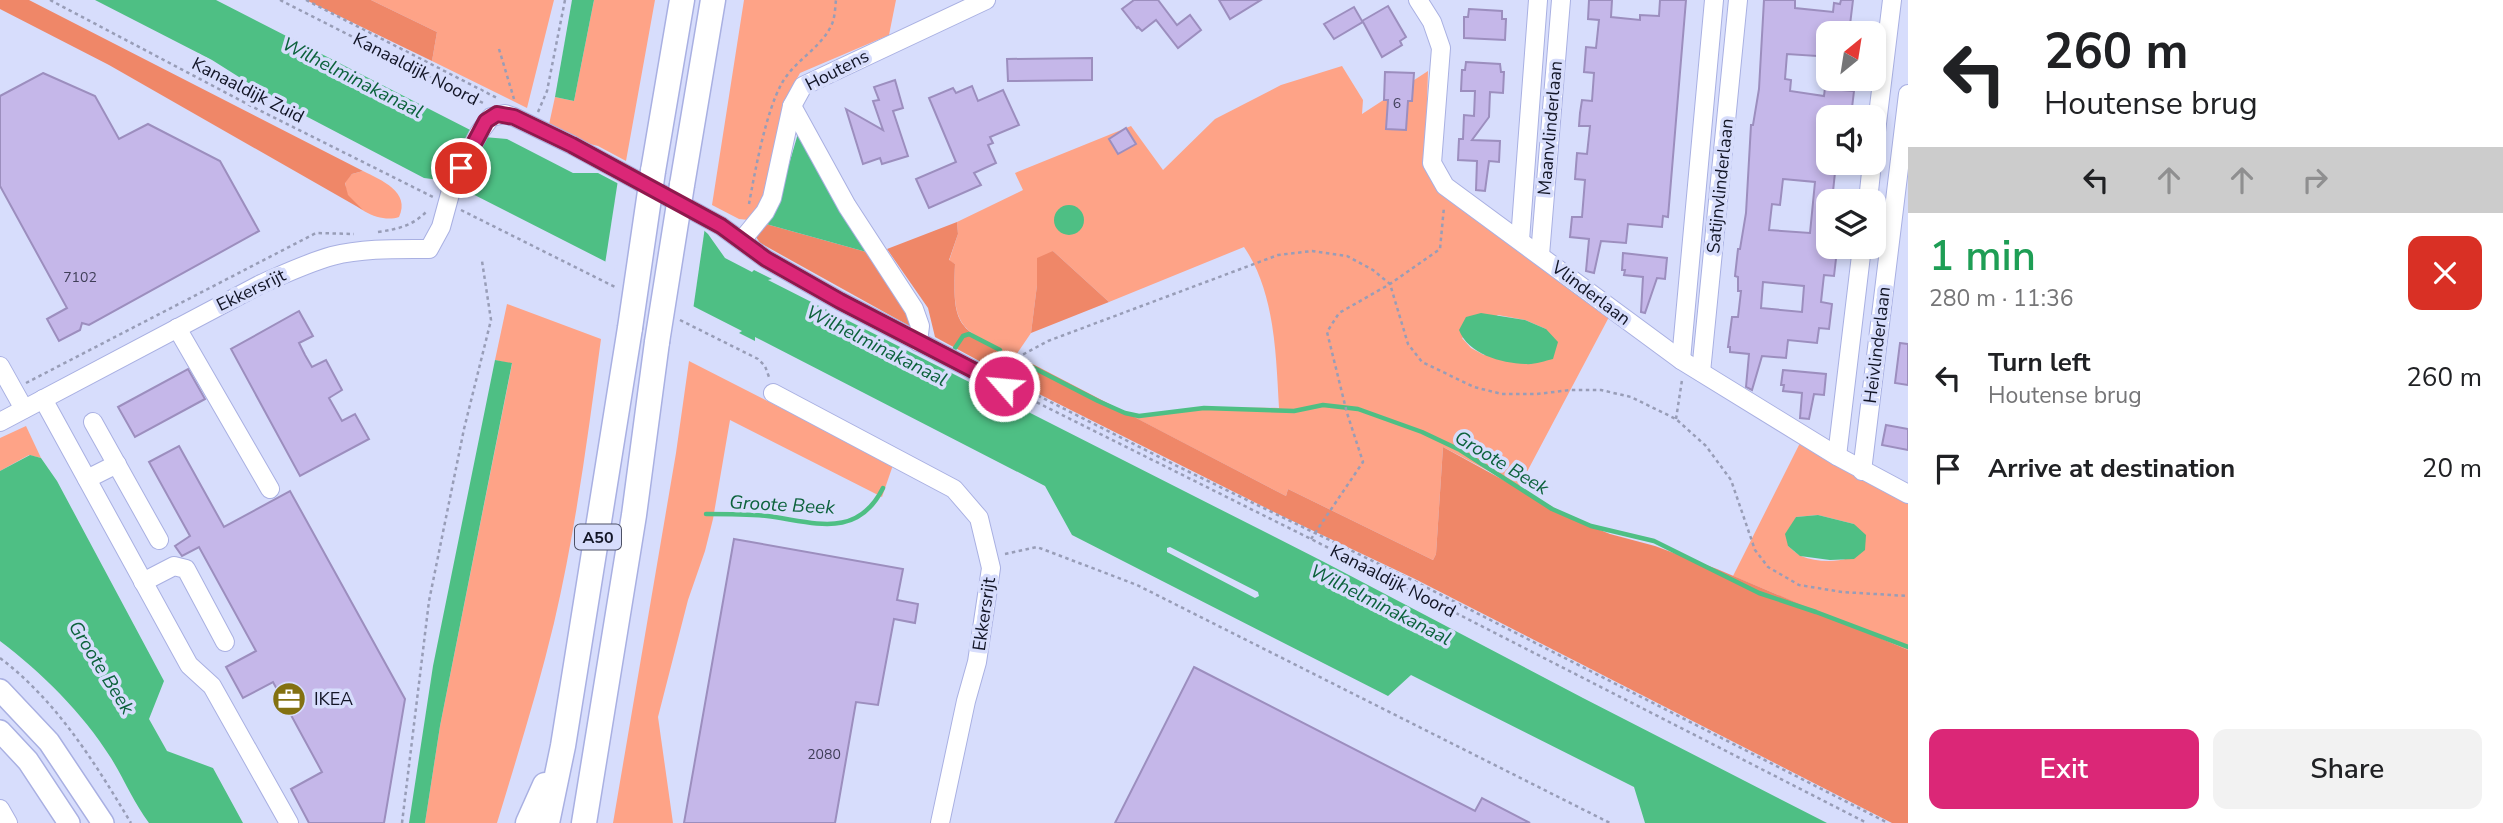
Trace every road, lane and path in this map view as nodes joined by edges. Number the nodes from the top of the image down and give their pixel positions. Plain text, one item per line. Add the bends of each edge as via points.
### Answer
1 (50, 0) edge
2 (280, 0) edge
3 (306, 0) edge
4 (565, 0) edge
5 (682, 0) edge
6 (713, 0) edge
7 (986, 0) edge
8 (1418, 0) edge
9 (1538, 0) edge
10 (1561, 0) edge
11 (1714, 0) edge
12 (1738, 0) edge
13 (1892, 0) edge
14 (499, 49) dead end
15 (1908, 94) edge
16 (1879, 105) edge
17 (792, 106) junction
18 (509, 115) junction
19 (532, 124) junction
20 (1446, 186) junction
21 (437, 200) dead end
22 (742, 240) junction
23 (1520, 240) junction
24 (1540, 256) junction
25 (1861, 259) edge
26 (482, 261) dead end
27 (1390, 284) junction
28 (177, 328) junction
29 (918, 342) junction
30 (1683, 361) junction
31 (0, 366) edge
32 (1701, 372) junction
33 (1008, 383) junction
34 (773, 393) dead end
35 (43, 399) junction
36 (24, 409) junction
37 (1676, 419) junction
38 (0, 422) edge
39 (93, 422) dead end
40 (1837, 456) junction
41 (117, 464) junction
42 (1862, 471) junction
43 (87, 479) junction
44 (270, 489) dead end
45 (1908, 494) edge
46 (1316, 532) junction
47 (1311, 539) junction
48 (159, 540) dead end
49 (988, 557) junction
50 (143, 582) junction
51 (1908, 596) edge
52 (225, 642) dead end
53 (0, 659) edge
54 (0, 690) edge
55 (0, 730) edge
56 (563, 746) junction
57 (0, 809) edge
58 (8, 823) edge
59 (69, 823) edge
60 (103, 823) edge
61 (131, 823) edge
62 (289, 823) edge
63 (402, 823) edge
64 (528, 823) edge
65 (547, 823) edge
66 (584, 823) edge
67 (940, 823) edge
68 (1610, 823) edge
69 (1867, 823) edge
70 (1888, 823) edge

1 - 21 path, Kanaaldijk Zuid
2 - 18 path, Kanaaldijk Noord
3 - 18 path via 496,97
4 - 19 path via 547,91
5 - 56 highway, A50, bridge
6 - 66 highway, A50, bridge
7 - 17 street, Houtens via 809,81 799,89
8 - 20 street via 1441,48 1432,163
9 - 23 street, Maanvlinderlaan
10 - 24 street, Maanvlinderlaan
11 - 30 street, Satijnvlinderlaan
12 - 32 street, Satijnvlinderlaan
13 - 16 street
14 - 18 path via 514,98
15 - 42 street, Heivlinderlaan
17 - 22 street, Houtens via 772,198
17 - 29 street via 847,206 914,309 920,326
18 - 19 street
18 - 28 street, Ekkersrijt via 491,117 480,133 453,183 441,227 429,249 334,256 261,284
19 - 22 street
20 - 23 street, Vlinderlaan
20 - 27 path via 1440,249
22 - 29 street via 766,259
23 - 24 street, Vlinderlaan
24 - 30 street, Vlinderlaan
25 - 40 street, Heivlinderlaan
26 - 63 path via 491,320 429,601
27 - 33 path via 1347,256 1312,251 1278,255 1036,346 1022,355
27 - 37 path via 1408,344 1422,362 1450,377 1502,394 1601,390 1632,397
27 - 46 path via 1339,313 1327,332 1363,462
28 - 35 street, Ekkersrijt
28 - 44 street
29 - 33 street
30 - 32 street, Vlinderlaan
30 - 37 path
31 - 36 street
32 - 40 street, Vlinderlaan
33 - 46 path
33 - 47 path, Kanaaldijk Noord
34 - 49 street, Ekkersrijt via 954,489 979,518
35 - 36 street, Ekkersrijt
35 - 43 street
36 - 38 street, Ekkersrijt
37 - 51 path via 1706,446 1731,480 1755,550 1768,568 1799,584
39 - 41 street
40 - 42 street, Vlinderlaan
41 - 43 street
41 - 48 street
42 - 45 street, Vlinderlaan
43 - 50 street
46 - 47 path
46 - 70 path
47 - 69 path, Kanaaldijk Noord
49 - 67 street, Ekkersrijt via 991,568 977,662
49 - 68 path via 1037,547 1137,585
50 - 52 street via 174,566 186,569
50 - 62 street via 188,665 212,686
53 - 61 path via 71,730
54 - 60 main road via 49,742
55 - 59 main road via 28,761
56 - 64 highway, A50
56 - 65 highway, A50
57 - 58 street

